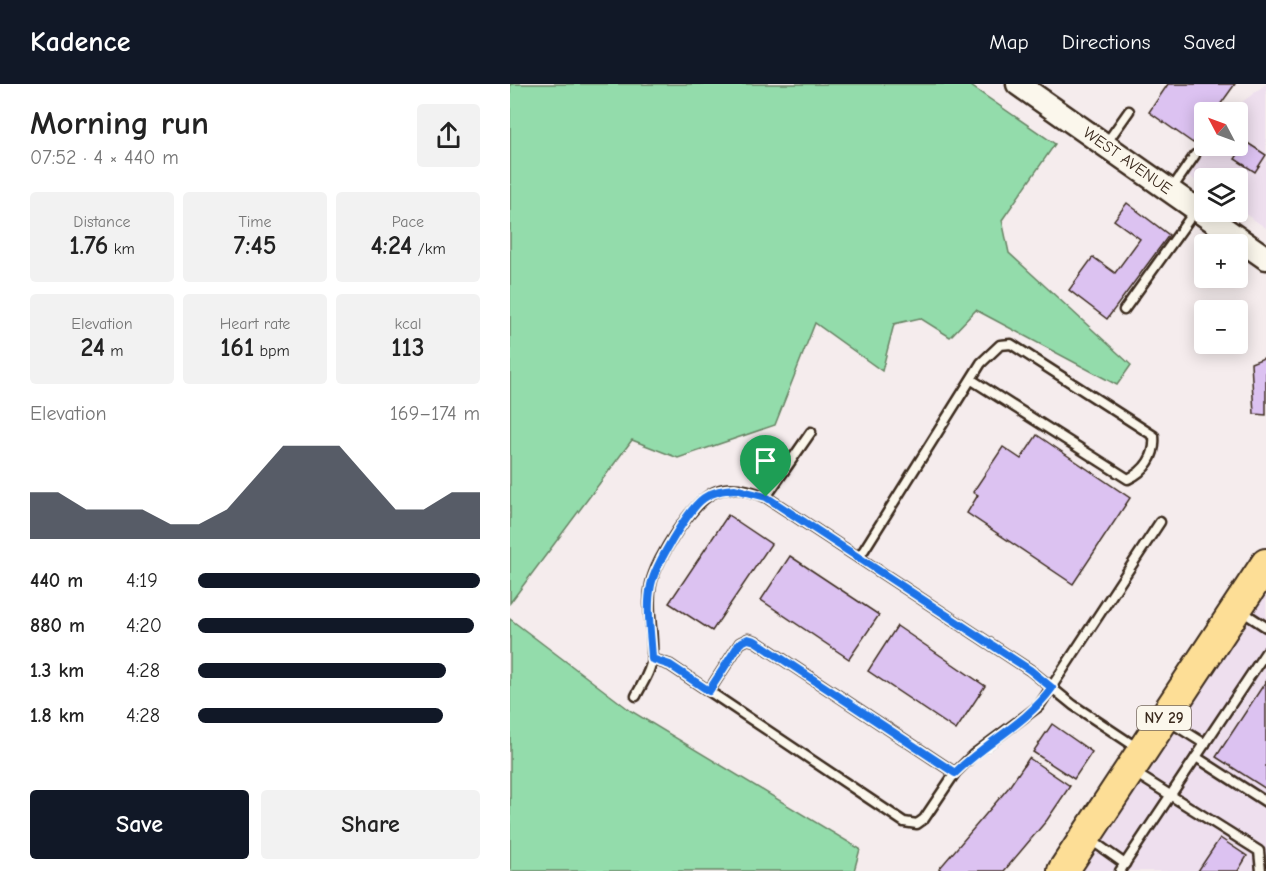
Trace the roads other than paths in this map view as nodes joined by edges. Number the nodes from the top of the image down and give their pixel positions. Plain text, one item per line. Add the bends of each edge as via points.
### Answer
1 (1018, 84) edge
2 (1129, 111) dead end
3 (1106, 145) junction
4 (1194, 156) edge
5 (1171, 190) junction
6 (1194, 207) edge
7 (1194, 213) edge
8 (1215, 222) edge
9 (1266, 258) edge
10 (1124, 310) dead end
11 (972, 380) junction
12 (811, 432) dead end
13 (766, 497) junction
14 (1161, 522) dead end
15 (859, 558) junction
16 (1266, 564) edge
17 (1237, 608) junction
18 (1266, 627) edge
19 (1266, 652) edge
20 (652, 659) junction
21 (1052, 688) junction
22 (709, 691) junction
23 (636, 696) dead end
24 (1164, 717) junction
25 (1205, 744) junction
26 (1196, 757) junction
27 (1136, 760) junction
28 (955, 773) junction
29 (1170, 796) junction
30 (1266, 802) edge
31 (1086, 837) junction
32 (1123, 868) edge
33 (1063, 871) edge
34 (1261, 871) edge

1 - 3 street, WEST AVENUE
2 - 3 lane
3 - 5 street, WEST AVENUE
4 - 5 lane
5 - 6 street, WEST AVENUE
7 - 10 lane
8 - 9 street, WEST AVENUE
11 - 11 lane via 981,363 1000,345 1011,344 1154,436 1155,451 1139,474 1128,479
11 - 15 lane
12 - 13 lane
13 - 15 lane
13 - 20 lane via 743,490 717,490 690,514 658,563 651,583 648,606
14 - 21 lane
15 - 21 lane
16 - 17 highway, NY 29
17 - 18 lane
17 - 24 highway, NY 29
19 - 25 lane
20 - 22 lane via 670,665
20 - 23 lane
21 - 27 lane
21 - 28 lane via 1027,717 973,755
22 - 28 lane via 909,824 924,819
22 - 28 lane via 740,643 755,641
24 - 25 lane
24 - 27 highway, NY 29
25 - 26 lane
26 - 29 lane
26 - 30 lane
27 - 29 lane
27 - 31 highway, NY 29
29 - 32 lane
29 - 34 lane via 1259,851
31 - 32 lane
31 - 33 highway, NY 29

